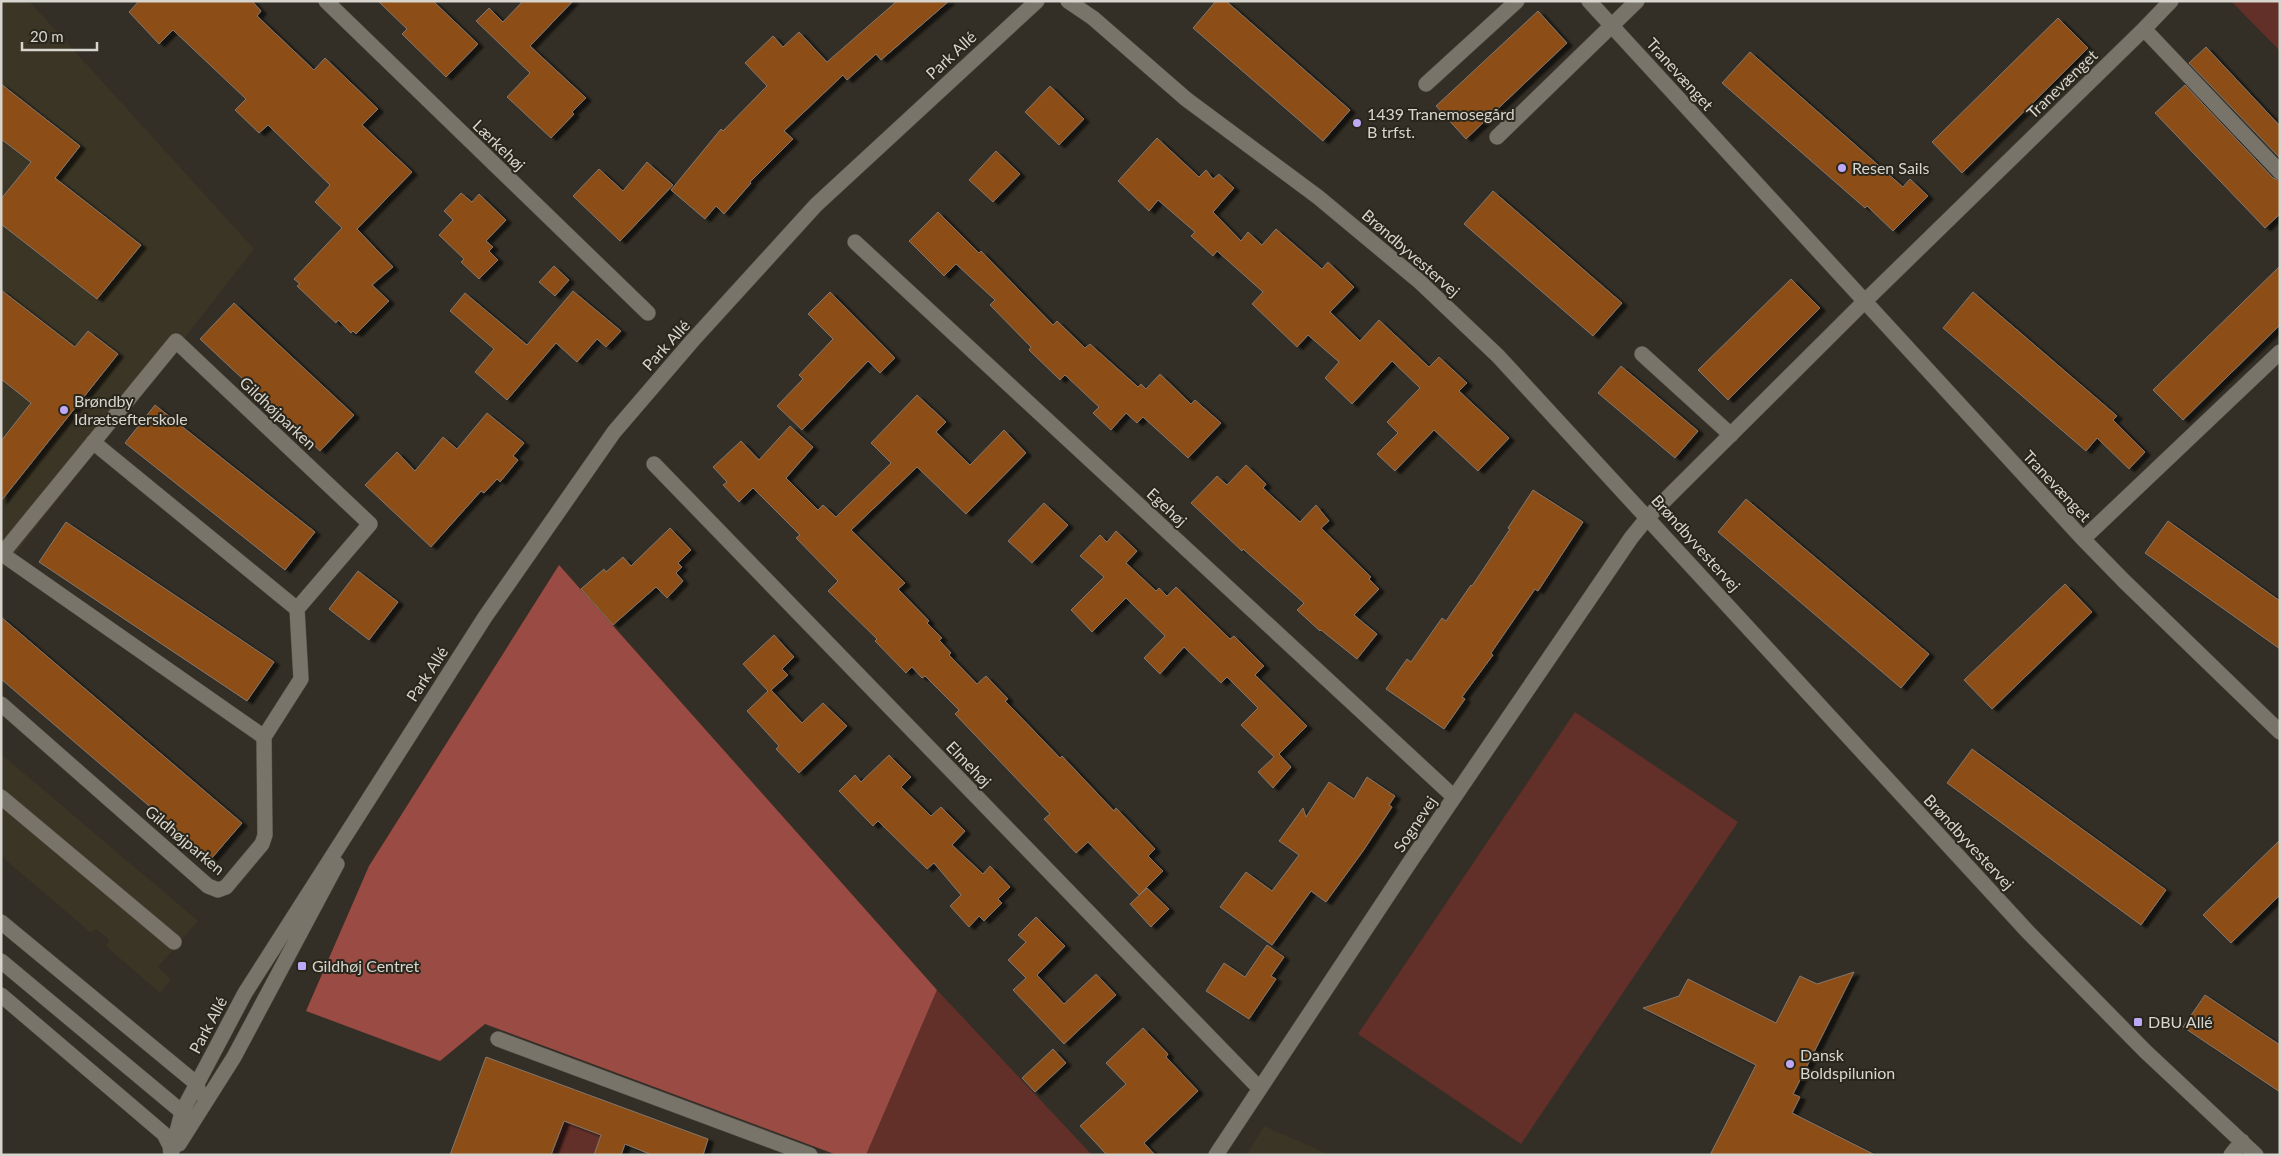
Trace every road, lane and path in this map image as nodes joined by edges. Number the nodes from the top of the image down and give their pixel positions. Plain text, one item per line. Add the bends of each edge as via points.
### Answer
1 (326, 1) edge
2 (1037, 1) edge
3 (1068, 1) edge
4 (1517, 1) edge
5 (1589, 1) edge
6 (1637, 1) edge
7 (2170, 1) edge
8 (1612, 26) junction
9 (2144, 29) junction
10 (1426, 84) dead end
11 (1497, 136) dead end
12 (2280, 172) edge
13 (855, 242) dead end
14 (1864, 302) junction
15 (648, 313) dead end
16 (2280, 352) edge
17 (1642, 354) dead end
18 (1731, 435) junction
19 (94, 442) junction
20 (654, 464) dead end
21 (1648, 517) junction
22 (2083, 539) junction
23 (2, 555) edge
24 (297, 608) junction
25 (1, 704) edge
26 (2280, 732) edge
27 (264, 737) junction
28 (387, 768) junction
29 (1, 796) edge
30 (1454, 797) junction
31 (1, 922) edge
32 (174, 942) dead end
33 (1, 961) edge
34 (1, 995) edge
35 (498, 1040) dead end
36 (197, 1084) junction
37 (1259, 1088) junction
38 (204, 1106) junction
39 (182, 1112) junction
40 (2242, 1141) junction
41 (171, 1155) edge
42 (810, 1155) edge
43 (1216, 1155) edge
44 (2231, 1155) edge
45 (2256, 1155) edge

1 - 15 street, Lærkehøj
2 - 28 street, Park Allé via 816,205 654,384 614,432 485,617
3 - 21 street, Brøndbyvestervej via 1093,18 1186,99 1318,197 1420,282 1498,356
4 - 10 street
5 - 8 street, Tranevænget
6 - 8 street
7 - 9 street, Tranevænget
8 - 11 street
8 - 14 street, Tranevænget
9 - 12 street
9 - 14 street, Tranevænget
13 - 30 street, Egehøj
14 - 18 street, Tranevænget
14 - 22 street, Tranevænget
16 - 22 street, Tranevænget
17 - 18 street
18 - 21 street, Tranevænget
19 - 23 street, Gildhøjparken
19 - 24 street
19 - 24 street, Gildhøjparken via 176,341 370,524
20 - 37 street, Elmehøj
21 - 30 street, Sognevej
21 - 40 street, Brøndbyvestervej via 2028,932 2145,1051
22 - 26 street, Tranevænget
23 - 27 street, Gildhøjparken
24 - 27 street via 301,679
25 - 27 street, Gildhøjparken via 208,886 218,890 226,887 262,844 265,835
28 - 36 street, Park Allé via 245,993
28 - 38 street, Park Allé via 249,1032
29 - 32 street
30 - 37 street, Sognevej
31 - 36 street
33 - 39 street
34 - 41 street via 164,1134
35 - 42 street
36 - 38 street
36 - 39 street, Park Allé
37 - 43 street, Sognevej
38 - 39 street
38 - 41 street, Park Allé
39 - 41 street, Park Allé
40 - 44 street
40 - 45 street, Brøndbyvestervej

